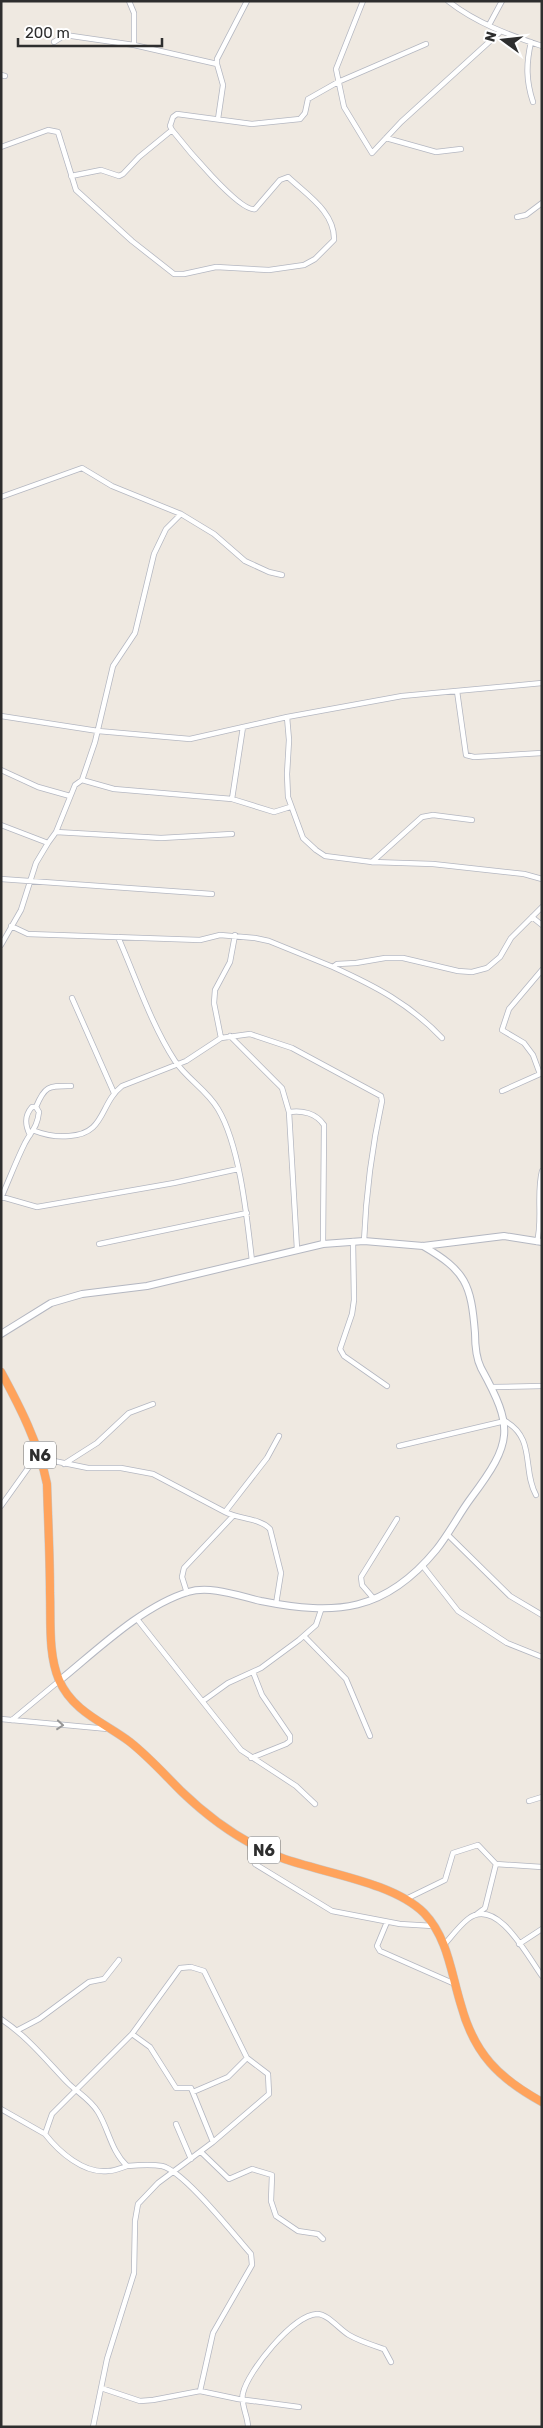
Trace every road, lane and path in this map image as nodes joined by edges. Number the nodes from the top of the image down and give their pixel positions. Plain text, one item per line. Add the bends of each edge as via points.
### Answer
1 (129, 1) edge
2 (247, 1) edge
3 (363, 1) edge
4 (502, 1) edge
5 (450, 2) edge
6 (490, 25) junction
7 (500, 32) junction
8 (54, 42) dead end
9 (531, 42) junction
10 (426, 44) dead end
11 (134, 45) junction
12 (542, 46) edge
13 (216, 64) junction
14 (338, 82) junction
15 (533, 102) dead end
16 (218, 119) junction
17 (172, 130) junction
18 (386, 138) junction
19 (1, 148) edge
20 (461, 149) dead end
21 (71, 176) junction
22 (542, 203) edge
23 (517, 217) dead end
24 (1, 497) edge
25 (181, 514) junction
26 (282, 575) dead end
27 (542, 683) edge
28 (457, 691) junction
29 (1, 716) edge
30 (287, 717) junction
31 (243, 727) junction
32 (98, 731) junction
33 (542, 754) edge
34 (1, 770) edge
35 (82, 780) junction
36 (70, 796) junction
37 (232, 799) junction
38 (290, 807) junction
39 (472, 820) dead end
40 (1, 825) edge
41 (56, 832) junction
42 (232, 834) dead end
43 (48, 843) junction
44 (372, 862) junction
45 (1, 879) edge
46 (542, 879) edge
47 (30, 883) junction
48 (212, 894) dead end
49 (542, 907) edge
50 (532, 917) junction
51 (542, 925) edge
52 (12, 926) junction
53 (235, 936) junction
54 (118, 937) junction
55 (3, 938) edge
56 (1, 945) edge
57 (332, 967) junction
58 (542, 970) edge
59 (72, 998) dead end
60 (230, 1036) junction
61 (221, 1038) junction
62 (442, 1038) dead end
63 (177, 1064) junction
64 (541, 1075) edge
65 (71, 1086) dead end
66 (502, 1091) dead end
67 (114, 1093) junction
68 (36, 1107) junction
69 (289, 1112) junction
70 (34, 1131) junction
71 (30, 1135) junction
72 (238, 1169) junction
73 (542, 1171) edge
74 (3, 1189) edge
75 (1, 1198) edge
76 (247, 1213) junction
77 (541, 1216) edge
78 (353, 1241) junction
79 (364, 1241) junction
80 (539, 1242) edge
81 (99, 1244) dead end
82 (323, 1244) junction
83 (423, 1246) junction
84 (297, 1249) junction
85 (252, 1261) junction
86 (1, 1334) edge
87 (1, 1372) edge
88 (387, 1386) dead end
89 (542, 1386) edge
90 (493, 1387) junction
91 (154, 1404) dead end
92 (505, 1421) junction
93 (279, 1436) dead end
94 (400, 1446) dead end
95 (42, 1460) junction
96 (64, 1464) junction
97 (536, 1495) dead end
98 (1, 1506) edge
99 (226, 1512) junction
100 (233, 1516) junction
101 (397, 1519) dead end
102 (447, 1534) junction
103 (422, 1565) junction
104 (187, 1592) junction
105 (375, 1600) junction
106 (276, 1604) junction
107 (321, 1610) junction
108 (542, 1615) edge
109 (137, 1620) junction
110 (304, 1636) junction
111 (542, 1657) edge
112 (253, 1672) junction
113 (60, 1681) junction
114 (204, 1702) junction
115 (1, 1720) edge
116 (12, 1720) junction
117 (108, 1729) junction
118 (370, 1736) dead end
119 (250, 1758) junction
120 (542, 1797) edge
121 (529, 1801) dead end
122 (315, 1804) dead end
123 (250, 1845) junction
124 (496, 1864) junction
125 (542, 1867) edge
126 (406, 1899) junction
127 (478, 1914) junction
128 (387, 1922) junction
129 (432, 1926) junction
130 (542, 1929) edge
131 (519, 1944) junction
132 (444, 1945) junction
133 (119, 1960) dead end
134 (542, 1976) edge
135 (456, 1985) junction
136 (1, 2019) edge
137 (18, 2030) junction
138 (132, 2034) junction
139 (247, 2058) junction
140 (77, 2090) junction
141 (194, 2092) junction
142 (542, 2102) edge
143 (1, 2109) edge
144 (176, 2124) dead end
145 (46, 2134) junction
146 (213, 2142) junction
147 (201, 2152) junction
148 (191, 2159) junction
149 (127, 2166) junction
150 (174, 2172) junction
151 (323, 2239) dead end
152 (392, 2362) dead end
153 (101, 2388) junction
154 (200, 2391) junction
155 (242, 2399) junction
156 (299, 2407) dead end
157 (94, 2427) edge
158 (248, 2427) edge

1 - 11 street via 134,14
2 - 13 street
3 - 14 street via 337,64
4 - 6 street
5 - 6 street via 467,15
6 - 7 street
7 - 9 street
7 - 18 street
8 - 11 street via 65,35
9 - 12 street
9 - 15 street via 526,75
10 - 14 street
11 - 13 street
13 - 16 street via 223,85
14 - 16 street via 306,100 305,113 300,119 252,124
14 - 18 street via 344,107 370,151 373,153
16 - 17 street via 177,114 170,121
17 - 21 street via 123,174 118,176 101,170
17 - 21 street via 223,187 252,210 280,180 288,177 327,214 334,228 334,240 304,265 269,270 216,267 174,274 83,198
18 - 20 street via 436,152
19 - 21 street via 53,130 58,132
22 - 23 street via 526,215
24 - 25 street via 82,468 112,486
25 - 26 street via 214,534 245,561
25 - 32 street via 166,529 154,554 137,626 113,666
27 - 28 street
28 - 30 street via 402,696
28 - 33 street via 466,755
29 - 32 street
30 - 31 street
30 - 38 street
31 - 32 street via 190,739
31 - 37 street
32 - 35 street
34 - 36 street via 38,787
35 - 36 street via 75,785
35 - 37 street via 114,789
36 - 41 street
37 - 38 street via 274,812
38 - 44 street via 303,838 316,850 325,856
39 - 44 street via 433,815 422,817
40 - 43 street
41 - 42 street via 161,838
41 - 43 street
43 - 47 street via 36,863
44 - 46 street via 433,864
45 - 47 street
47 - 48 street
47 - 52 street
49 - 50 street
50 - 51 street
50 - 57 street via 511,938 500,957 480,970 458,971 403,958
52 - 54 street via 28,934
52 - 55 street
53 - 54 street via 220,935 200,940
53 - 57 street via 269,941
53 - 61 street via 230,962 215,990 214,1003
54 - 63 street via 163,1041
55 - 56 street
57 - 62 street via 397,1000
58 - 64 street via 509,1009 502,1030 524,1042
59 - 67 street
60 - 61 street
60 - 69 street via 282,1088
60 - 79 street via 256,1034 381,1096 366,1196
61 - 63 street
63 - 67 street via 122,1086
63 - 72 street via 201,1086 218,1109
64 - 66 street
65 - 68 street via 44,1089
67 - 70 street via 90,1131 79,1136
68 - 70 street via 39,1112
68 - 71 street via 32,1107 27,1115
69 - 82 street via 306,1112 324,1125
69 - 84 street
70 - 71 street
71 - 74 street
72 - 75 street via 37,1207
72 - 76 street
73 - 77 street via 539,1184
74 - 75 street
76 - 81 street
76 - 85 street
77 - 80 street
78 - 79 street
78 - 82 street
78 - 88 street via 354,1300 340,1349 344,1356
79 - 83 street
80 - 83 street via 504,1236
82 - 84 street
83 - 90 street via 448,1260 458,1270 470,1292 479,1366
84 - 85 street
85 - 86 street via 147,1286 82,1294 52,1303
87 - 95 highway, N6
89 - 90 street
90 - 92 street
91 - 96 street via 129,1413 97,1443
92 - 94 street
92 - 97 street via 512,1424 526,1444 530,1485
92 - 102 street via 505,1437 492,1469
93 - 99 street via 267,1458
95 - 96 street
95 - 98 street via 31,1464
95 - 113 highway, N6 via 47,1484 52,1641
96 - 99 street via 153,1474
99 - 100 street
100 - 104 street via 184,1568 182,1577
100 - 106 street via 270,1528 281,1573
101 - 105 street via 361,1576 362,1585
102 - 103 street
102 - 108 street via 517,1602
103 - 105 street via 396,1588
103 - 111 street via 458,1611 507,1643
104 - 106 street via 210,1590
104 - 109 street
105 - 107 street
106 - 107 street
107 - 110 street via 316,1625
109 - 113 street
109 - 114 street
110 - 112 street
110 - 118 street via 346,1679
112 - 114 street via 228,1683
112 - 119 street via 262,1696 290,1736 290,1741
113 - 116 street
113 - 117 highway, N6 via 78,1706
114 - 119 street
115 - 116 street
116 -> 117 street
117 - 123 highway, N6 via 147,1757 208,1816
119 - 122 street via 296,1786
120 - 121 street
123 - 126 highway, N6 via 385,1889
123 - 128 street via 255,1864 323,1907
124 - 125 street
124 - 126 street via 478,1845 455,1852 445,1880
124 - 127 street via 485,1908
126 - 129 highway, N6 via 425,1914
127 - 131 street via 499,1919
127 - 132 street via 468,1918
128 - 129 street
128 - 135 street via 377,1946 380,1951
129 - 132 highway, N6
130 - 131 street
131 - 134 street
132 - 135 highway, N6
133 - 137 street via 104,1979 89,1982 39,2019
135 - 142 highway, N6 via 474,2044 494,2069 518,2089
136 - 137 street
137 - 140 street
138 - 139 street via 180,1968 191,1967 204,1971
138 - 140 street
138 - 141 street via 150,2047 176,2088 190,2087
139 - 141 street via 228,2077
139 - 146 street via 268,2074 269,2094
140 - 145 street via 52,2114
140 - 149 street via 99,2114 119,2159
141 - 146 street
143 - 145 street
144 - 148 street
145 - 149 street via 69,2157 88,2169 108,2171
146 - 147 street
147 - 148 street
147 - 151 street via 229,2178 252,2169 272,2175 271,2201 276,2216 298,2231 318,2234
148 - 150 street
149 - 150 street via 162,2166
150 - 153 street via 151,2189 138,2204 134,2273
150 - 154 street via 251,2254 252,2265 213,2334
152 - 155 street via 384,2349 348,2334 323,2316 307,2316 284,2332 270,2349 247,2384
153 - 154 street via 148,2401
153 - 157 street
154 - 155 street
155 - 156 street
155 - 158 street

